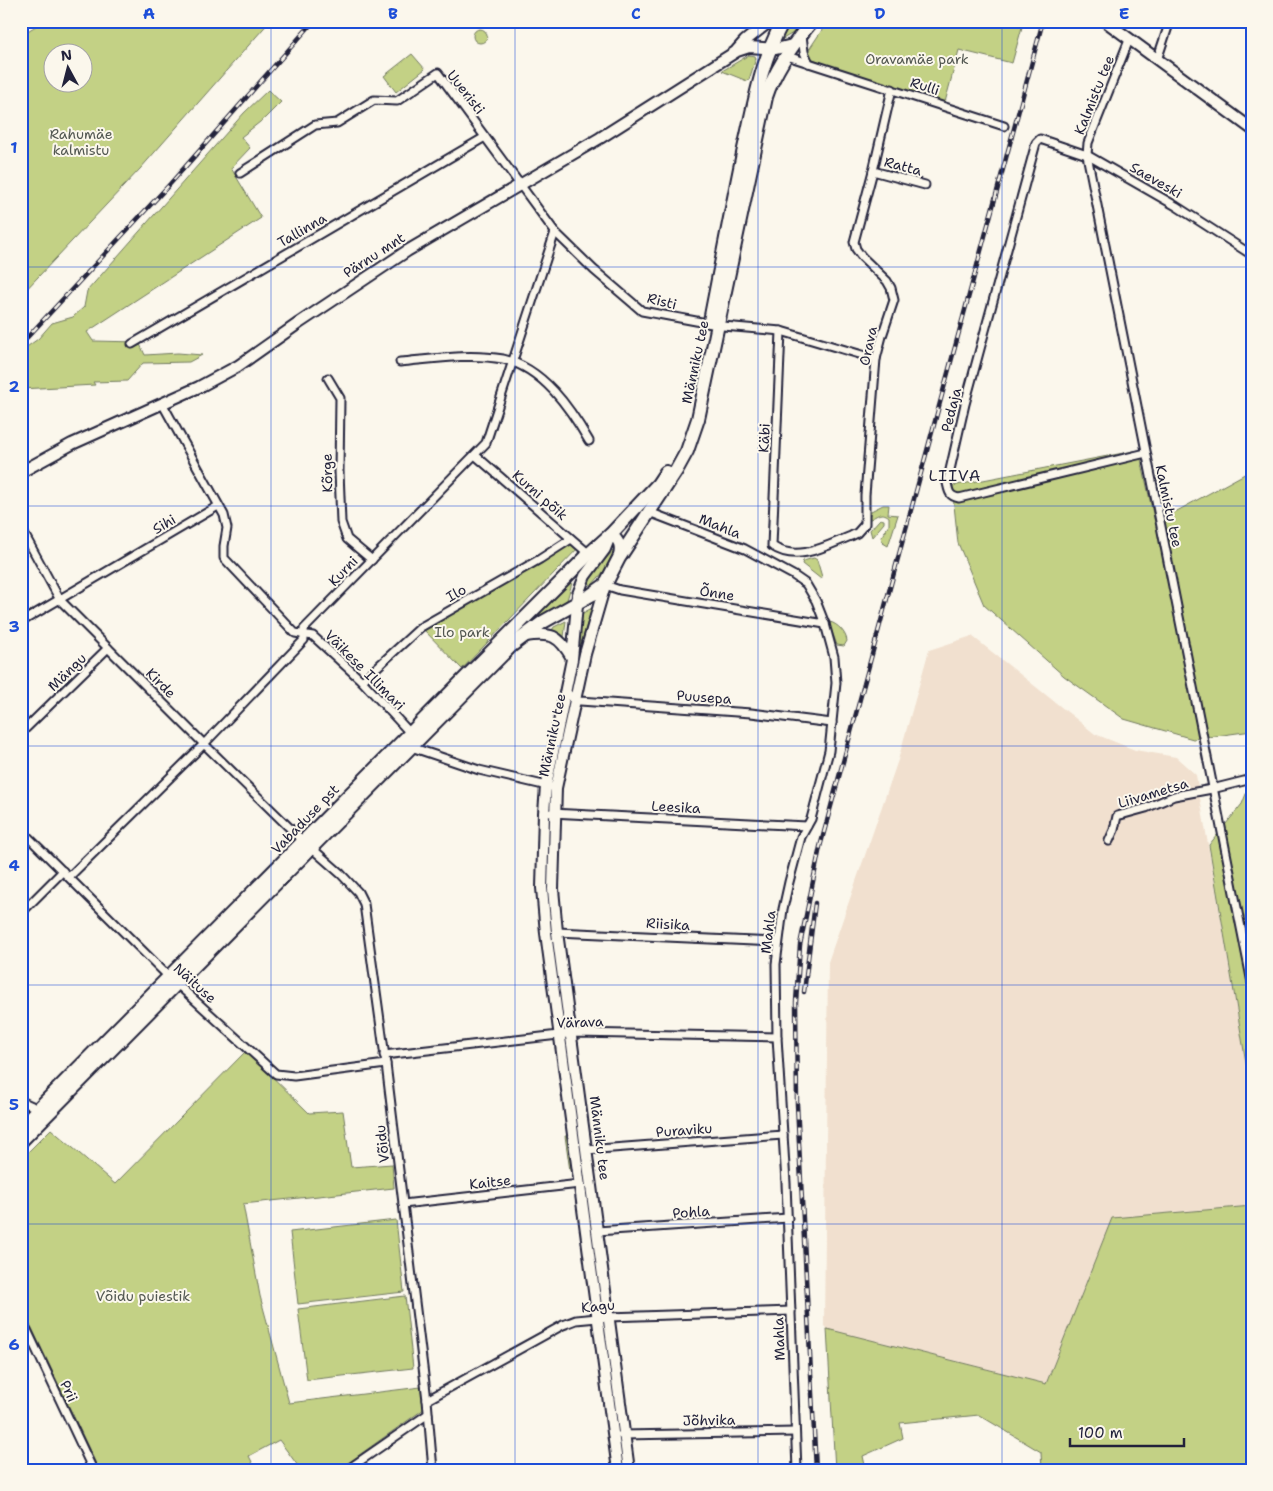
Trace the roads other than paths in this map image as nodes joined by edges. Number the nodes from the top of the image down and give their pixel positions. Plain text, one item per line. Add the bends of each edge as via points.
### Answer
1 (770, 21) edge
2 (783, 21) edge
3 (812, 21) edge
4 (1105, 21) edge
5 (1170, 21) edge
6 (802, 33) junction
7 (1129, 40) junction
8 (773, 49) junction
9 (736, 51) junction
10 (789, 51) junction
11 (1157, 60) junction
12 (809, 63) junction
13 (892, 89) junction
14 (1004, 126) dead end
15 (1252, 129) edge
16 (485, 137) junction
17 (1040, 139) joint
18 (1086, 155) junction
19 (873, 171) junction
20 (240, 173) dead end
21 (925, 185) dead end
22 (520, 186) junction
23 (555, 232) junction
24 (1252, 255) edge
25 (714, 325) junction
26 (781, 331) junction
27 (132, 344) dead end
28 (876, 359) junction
29 (400, 362) dead end
30 (513, 363) junction
31 (328, 378) dead end
32 (162, 403) junction
33 (589, 441) dead end
34 (1146, 453) junction
35 (475, 455) junction
36 (21, 472) edge
37 (218, 506) junction
38 (649, 512) junction
39 (21, 528) edge
40 (611, 534) junction
41 (571, 539) junction
42 (772, 546) joint
43 (589, 554) junction
44 (619, 558) junction
45 (372, 560) junction
46 (605, 585) junction
47 (60, 600) junction
48 (576, 603) junction
49 (21, 622) edge
50 (825, 624) junction
51 (304, 635) junction
52 (522, 637) junction
53 (108, 648) junction
54 (572, 658) junction
55 (362, 680) junction
56 (566, 691) junction
57 (574, 700) junction
58 (832, 723) junction
59 (21, 734) edge
60 (414, 739) junction
61 (204, 744) junction
62 (1252, 780) edge
63 (551, 787) junction
64 (1212, 789) junction
65 (549, 813) junction
66 (807, 826) junction
67 (21, 830) edge
68 (1109, 841) dead end
69 (308, 844) junction
70 (63, 871) junction
71 (69, 876) junction
72 (21, 913) edge
73 (557, 932) junction
74 (778, 942) junction
75 (173, 980) junction
76 (1252, 983) edge
77 (566, 1034) junction
78 (777, 1037) junction
79 (384, 1056) junction
80 (386, 1064) junction
81 (21, 1101) edge
82 (41, 1113) junction
83 (21, 1126) edge
84 (784, 1135) junction
85 (21, 1141) edge
86 (586, 1150) junction
87 (580, 1184) junction
88 (403, 1204) junction
89 (788, 1218) junction
90 (597, 1231) junction
91 (791, 1311) junction
92 (603, 1317) junction
93 (21, 1324) edge
94 (427, 1400) junction
95 (428, 1414) junction
96 (795, 1432) junction
97 (619, 1435) junction
98 (92, 1470) edge
99 (347, 1470) edge
100 (433, 1470) edge
101 (618, 1470) edge
102 (629, 1470) edge
103 (797, 1470) edge

1 - 9 street, Pärnu mnt
2 - 8 highway
3 - 6 highway
4 - 7 street
5 - 11 street
6 - 10 highway
6 - 12 street
7 - 11 street
7 - 18 street, Kalmistu tee
8 - 9 street, Pärnu mnt via 753,46
8 - 10 street, Pärnu mnt
8 - 25 highway, Männiku tee via 755,97 733,202
9 - 22 street, Pärnu mnt
10 - 12 street, Rulli
10 - 25 highway, Männiku tee via 766,97
11 - 15 street
12 - 13 street, Rulli
13 - 14 street, Rulli
13 - 19 street, Orava
16 - 20 street, Uueristi via 438,73 397,101 374,100 337,123 315,125
16 - 22 street, Uueristi
16 - 27 street, Tallinna
17 - 18 street, Saeveski
17 - 34 street, Pedaja via 1036,143 964,407 947,483 949,494 958,498
18 - 24 street, Saeveski via 1176,206
18 - 34 street, Kalmistu tee
19 - 21 street, Ratta
19 - 28 street, Orava via 854,242 862,257 887,281 894,300
22 - 23 street, Risti
22 - 32 street, Pärnu mnt via 407,251 238,366
23 - 25 street, Risti via 642,311
23 - 30 street, Kurni
25 - 26 street, Risti
25 - 38 highway, Männiku tee via 698,419 687,452
25 - 40 highway, Männiku tee via 680,447 658,484
26 - 28 street, Risti
26 - 42 street, Käbi
28 - 42 street, Orava via 865,524 857,533 809,552 785,553
29 - 30 street via 478,357
30 - 33 street via 552,388
30 - 35 street, Kurni via 486,443
31 - 45 street, Kõrge via 340,398 341,522 347,539
32 - 36 street, Pärnu mnt via 72,444
32 - 37 street
34 - 64 street, Kalmistu tee
35 - 41 street, Kurni põik
35 - 45 street, Kurni
37 - 47 street, Sihi
37 - 51 street, Väikese Illimari via 227,528 224,558 295,633
38 - 44 highway, Männiku tee
38 - 50 street, Mahla via 725,540 793,575 806,584
39 - 47 street, Kirde
40 - 43 highway, Vabaduse pst
40 - 44 street via 621,546
40 - 48 street, Männiku tee via 605,549 585,576
41 - 43 street, Kurni põik
41 - 55 street, Ilo via 540,560 420,627
43 - 60 highway, Vabaduse pst
44 - 46 highway, Männiku tee
45 - 51 street, Kurni via 304,629
46 - 48 highway, Vabaduse pst
46 - 50 street, Õnne
46 - 57 street, Männiku tee
47 - 49 street, Sihi
47 - 53 street, Kirde
48 - 52 highway, Vabaduse pst
48 - 54 street, Männiku tee
50 - 58 street, Mahla via 834,657 836,683
51 - 55 street, Väikese Illimari via 313,636
51 - 61 street, Kurni via 304,640
52 - 54 street via 542,634 554,637
52 - 60 highway, Vabaduse pst
53 - 59 street, Mängu
53 - 61 street, Kirde
54 - 56 street, Männiku tee
55 - 60 street, Väikese Illimari
56 - 57 street
56 - 63 street, Männiku tee
57 - 58 street, Puusepa via 751,713
57 - 63 street, Männiku tee
58 - 66 street, Mahla via 829,751 812,819
60 - 63 street via 417,749 479,770
60 - 69 highway, Vabaduse pst
61 - 69 street, Kirde
61 - 71 street, Kurni
62 - 64 street, Liivametsa
63 - 65 street, Männiku tee
64 - 68 street, Liivametsa via 1174,796 1117,816
64 - 76 street, Kalmistu tee
65 - 66 street, Leesika
65 - 73 street, Männiku tee
65 - 77 street, Männiku tee via 542,888
66 - 74 street, Mahla via 789,882
67 - 70 street, Näituse
69 - 75 highway, Vabaduse pst
69 - 79 street, Võidu via 358,892 364,904
70 - 71 street, Näituse
70 - 72 street
71 - 75 street, Näituse
73 - 74 street, Riisika
73 - 77 street, Männiku tee
74 - 78 street, Mahla
75 - 80 street, Näituse via 276,1074 294,1076
75 - 82 highway, Vabaduse pst
77 - 78 street, Värava
77 - 79 street, Värava
77 - 86 street, Männiku tee
77 - 87 street, Männiku tee
78 - 84 street, Mahla
79 - 80 street, Võidu
80 - 88 street, Võidu
81 - 82 street
82 - 83 highway, Vabaduse pst
82 - 85 highway, Vabaduse pst
84 - 86 street, Puraviku
84 - 89 street, Mahla
86 - 90 street, Männiku tee
87 - 88 street, Kaitse
87 - 92 street, Männiku tee
88 - 94 street, Võidu
89 - 90 street, Pohla
89 - 91 street, Mahla
90 - 92 street, Männiku tee
91 - 92 street, Kagu
91 - 96 street, Mahla
92 - 94 street, Kagu via 563,1325
92 - 97 street, Männiku tee
93 - 98 street, Prii via 27,1330
94 - 95 street, Võidu
95 - 99 street
95 - 100 street, Võidu
96 - 97 street, Jõhvika
96 - 103 street, Mahla
97 - 101 street, Männiku tee
97 - 102 street, Männiku tee

